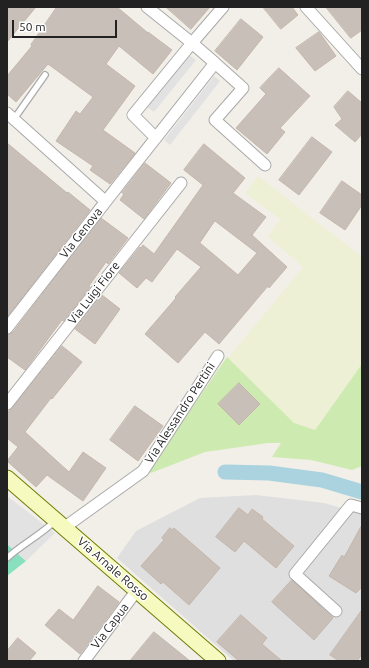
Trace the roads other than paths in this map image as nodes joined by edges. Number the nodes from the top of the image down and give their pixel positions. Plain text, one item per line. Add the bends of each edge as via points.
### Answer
1 (146, 7) edge
2 (222, 7) edge
3 (306, 7) edge
4 (192, 43) junction
5 (215, 63) junction
6 (362, 68) edge
7 (45, 75) dead end
8 (11, 116) edge
9 (156, 138) junction
10 (266, 165) dead end
11 (182, 183) dead end
12 (105, 201) junction
13 (7, 328) edge
14 (218, 356) dead end
15 (7, 404) edge
16 (7, 478) edge
17 (362, 508) edge
18 (64, 526) junction
19 (7, 558) edge
20 (137, 590) junction
21 (336, 611) dead end
22 (84, 661) edge
23 (218, 661) edge

1 - 4 street
2 - 4 street
3 - 6 street
4 - 5 street
4 - 9 street via 133,115
5 - 9 street, Via Genova
5 - 10 street via 243,88 215,120
7 - 8 lane
8 - 12 street
9 - 12 street, Via Genova
11 - 15 street, Via Luigi Fiore
12 - 13 street, Via Genova
14 - 18 street, Via Alessandro Pertini via 143,471
16 - 18 street, Via Arnale Rosso
17 - 21 street via 351,504 295,574
18 - 19 lane via 49,527
18 - 20 street, Via Arnale Rosso
20 - 22 street, Via Capua
20 - 23 street, Via Arnale Rosso

